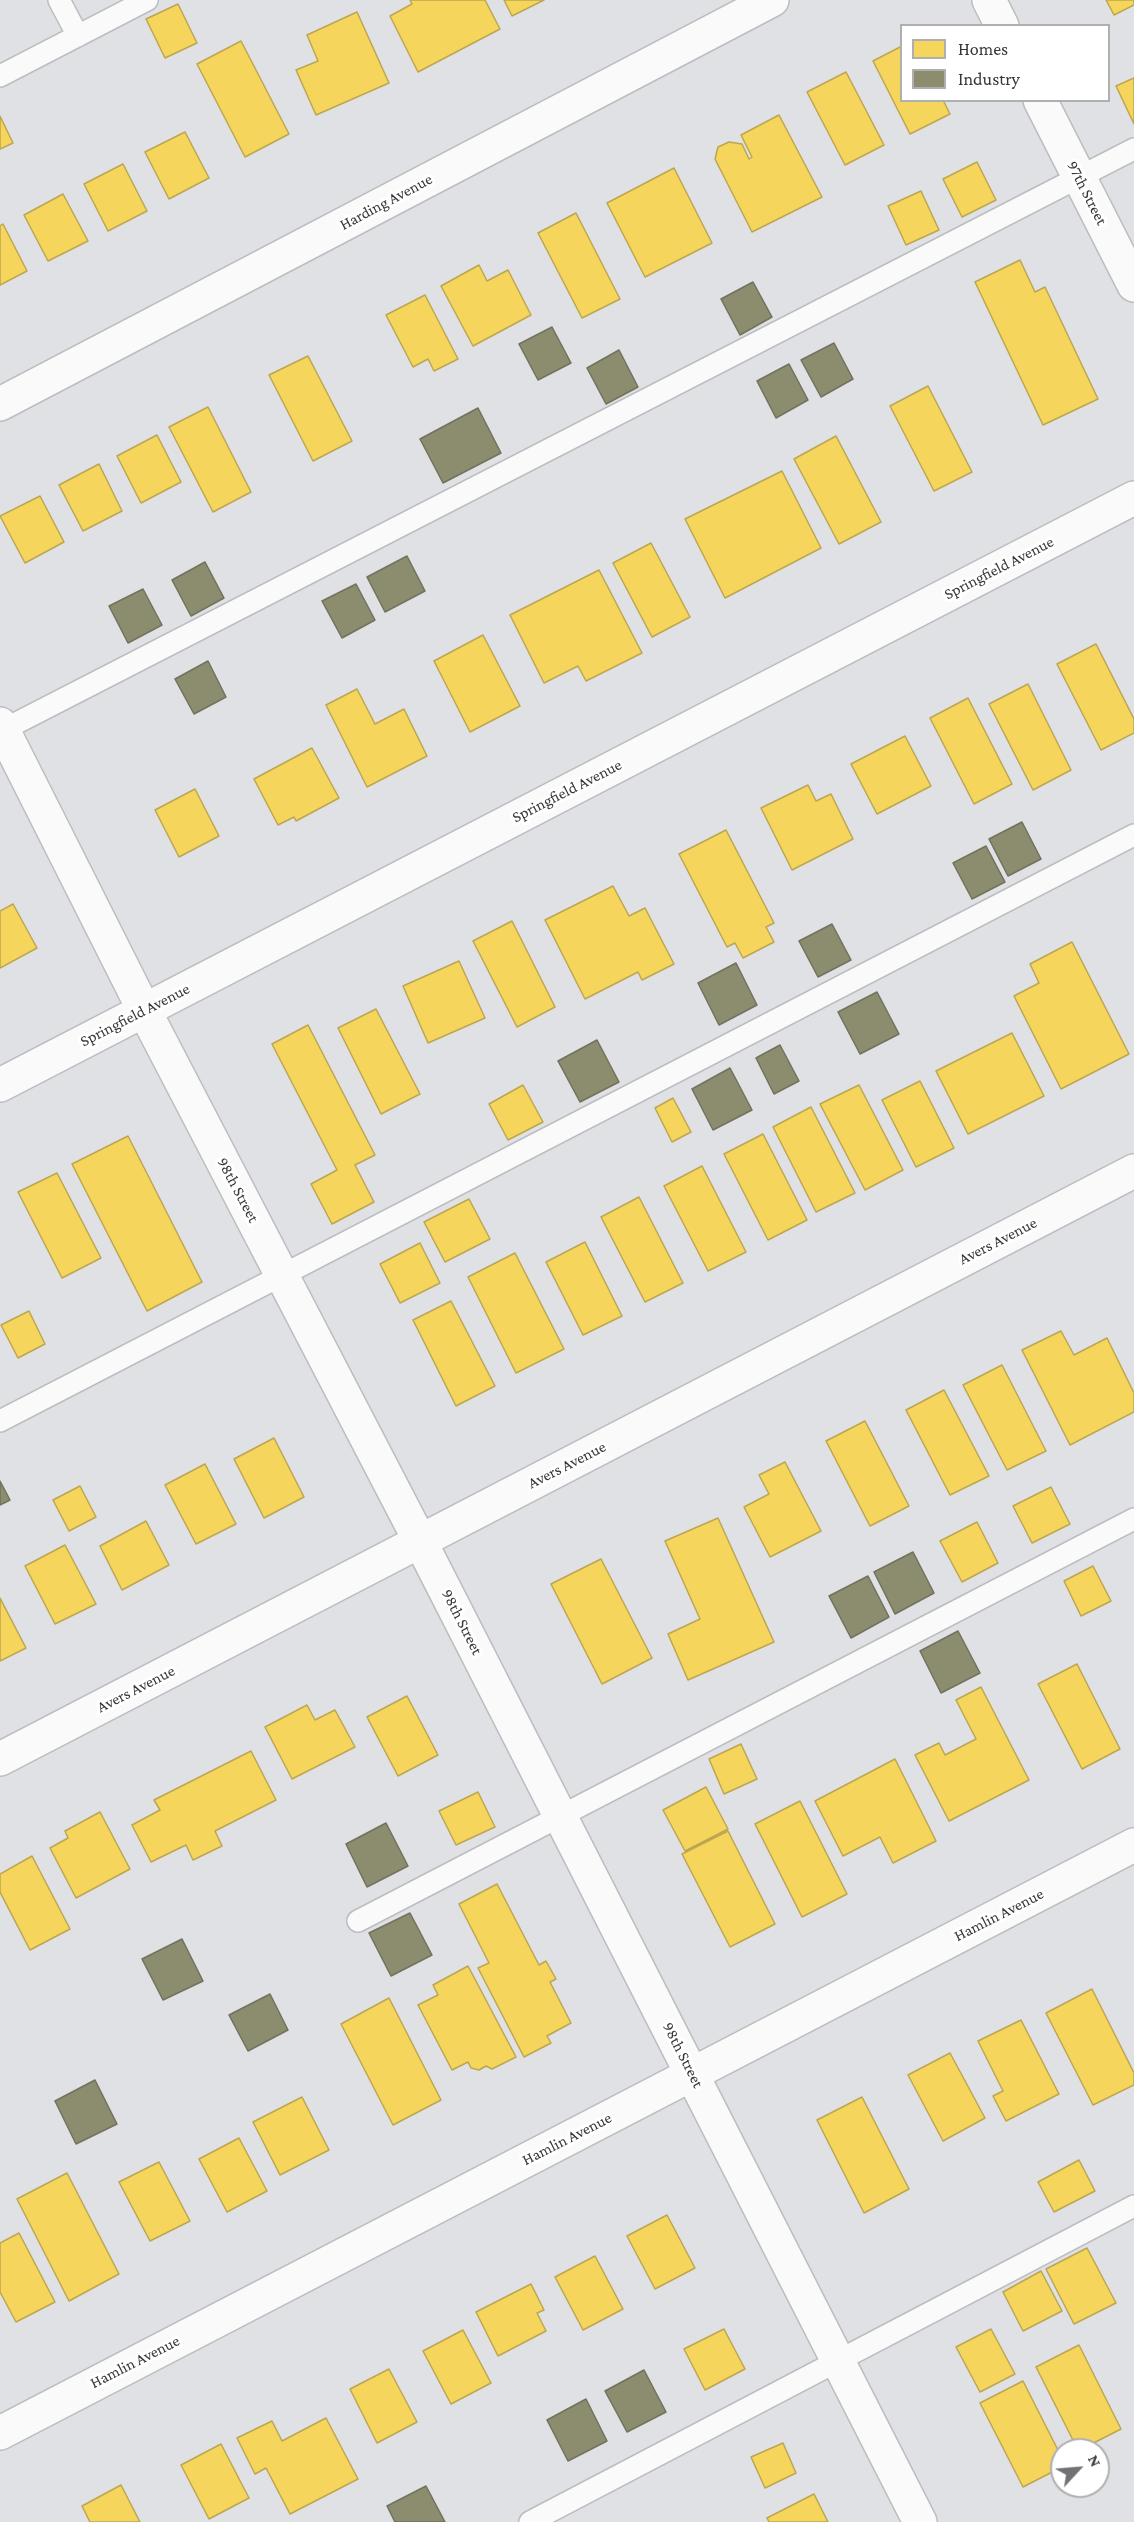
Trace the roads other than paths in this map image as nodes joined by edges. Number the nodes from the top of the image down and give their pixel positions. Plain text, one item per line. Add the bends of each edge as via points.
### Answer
1 (59, 0) edge
2 (147, 0) edge
3 (772, 0) edge
4 (989, 0) edge
5 (1001, 24) edge
6 (78, 36) junction
7 (0, 76) edge
8 (1041, 102) edge
9 (1134, 149) edge
10 (1079, 177) junction
11 (1134, 285) edge
12 (0, 404) edge
13 (1134, 498) edge
14 (2, 727) edge
15 (1134, 835) edge
16 (144, 1010) junction
17 (0, 1085) edge
18 (1134, 1171) edge
19 (282, 1275) junction
20 (0, 1421) edge
21 (1134, 1519) edge
22 (420, 1541) junction
23 (0, 1759) edge
24 (561, 1816) junction
25 (1134, 1845) edge
26 (358, 1921) dead end
27 (692, 2074) junction
28 (1134, 2206) edge
29 (838, 2361) junction
30 (0, 2433) edge
31 (530, 2522) edge
32 (920, 2522) edge

1 - 6 lane
2 - 6 lane
3 - 12 street, Harding Avenue
4 - 5 street
6 - 7 lane
8 - 10 street, 97th Street
9 - 10 lane
10 - 11 street, 97th Street
10 - 14 lane
13 - 16 street, Springfield Avenue
14 - 16 street, 98th Street
15 - 19 lane
16 - 17 street, Springfield Avenue
16 - 19 street, 98th Street
18 - 22 street, Avers Avenue
19 - 20 lane
19 - 22 street, 98th Street
21 - 24 lane
22 - 23 street, Avers Avenue
22 - 24 street, 98th Street
24 - 26 lane
24 - 27 street, 98th Street
25 - 27 street, Hamlin Avenue
27 - 29 street, 98th Street
27 - 30 street, Hamlin Avenue
28 - 29 lane
29 - 31 lane
29 - 32 street, 98th Street

